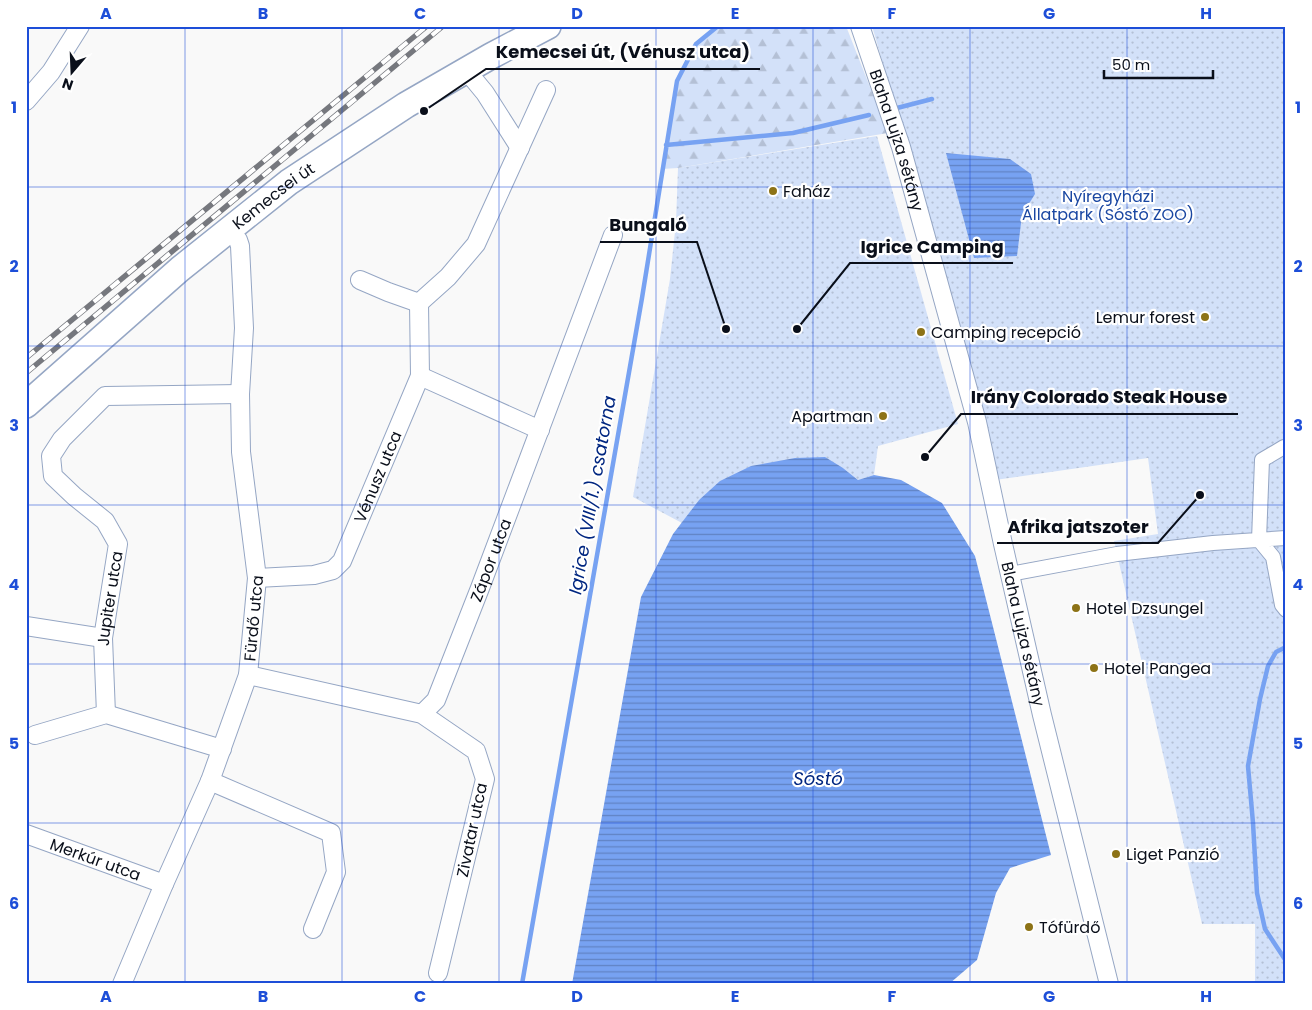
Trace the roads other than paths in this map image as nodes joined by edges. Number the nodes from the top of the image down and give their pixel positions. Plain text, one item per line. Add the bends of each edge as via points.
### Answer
1 (80, 26) edge
2 (548, 26) edge
3 (860, 26) edge
4 (466, 70) junction
5 (546, 90) dead end
6 (26, 101) edge
7 (520, 148) junction
8 (230, 230) junction
9 (614, 235) dead end
10 (360, 280) dead end
11 (419, 303) junction
12 (420, 376) junction
13 (240, 394) junction
14 (26, 405) edge
15 (540, 430) junction
16 (1286, 448) edge
17 (1286, 538) edge
18 (1259, 540) junction
19 (1010, 574) junction
20 (257, 578) junction
21 (1286, 610) edge
22 (26, 626) edge
23 (103, 638) junction
24 (248, 676) junction
25 (106, 714) junction
26 (422, 714) junction
27 (35, 736) dead end
28 (222, 749) junction
29 (210, 781) junction
30 (26, 834) edge
31 (164, 884) junction
32 (313, 929) dead end
33 (438, 973) dead end
34 (127, 982) edge
35 (1109, 984) edge

1 - 6 street via 51,72
2 - 4 main road, Kemecsei út
3 - 19 street, Blaha Lujza sétány via 901,148 978,422
4 - 7 street via 485,93
4 - 8 main road, Kemecsei út via 399,109 289,182
5 - 7 street
7 - 11 street via 476,244 448,277
8 - 13 street, Fürdő utca via 240,246 244,328
8 - 14 main road, Kemecsei út
9 - 15 street, Zápor utca
10 - 11 street
11 - 12 street, Vénusz utca
12 - 15 street
12 - 20 street, Vénusz utca via 342,561 332,570 314,575
13 - 20 street, Fürdő utca via 241,452
13 - 23 street, Jupiter utca via 105,396 62,439 50,456 53,476 105,521 118,544
15 - 26 street, Zápor utca via 436,700
16 - 18 street via 1262,460
17 - 18 street
18 - 19 street via 1117,554
18 - 21 street via 1273,557 1282,605
19 - 35 street, Blaha Lujza sétány
20 - 24 street, Fürdő utca
22 - 23 street
23 - 25 street, Jupiter utca
24 - 26 street
24 - 28 street, Fürdő utca
25 - 27 street
25 - 28 street
26 - 33 street, Zivatar utca via 476,751 485,779
28 - 29 street, Fürdő utca
29 - 31 street, Fürdő utca
29 - 32 street via 330,833 336,872
30 - 31 street, Merkúr utca
31 - 34 street, Fürdő utca

